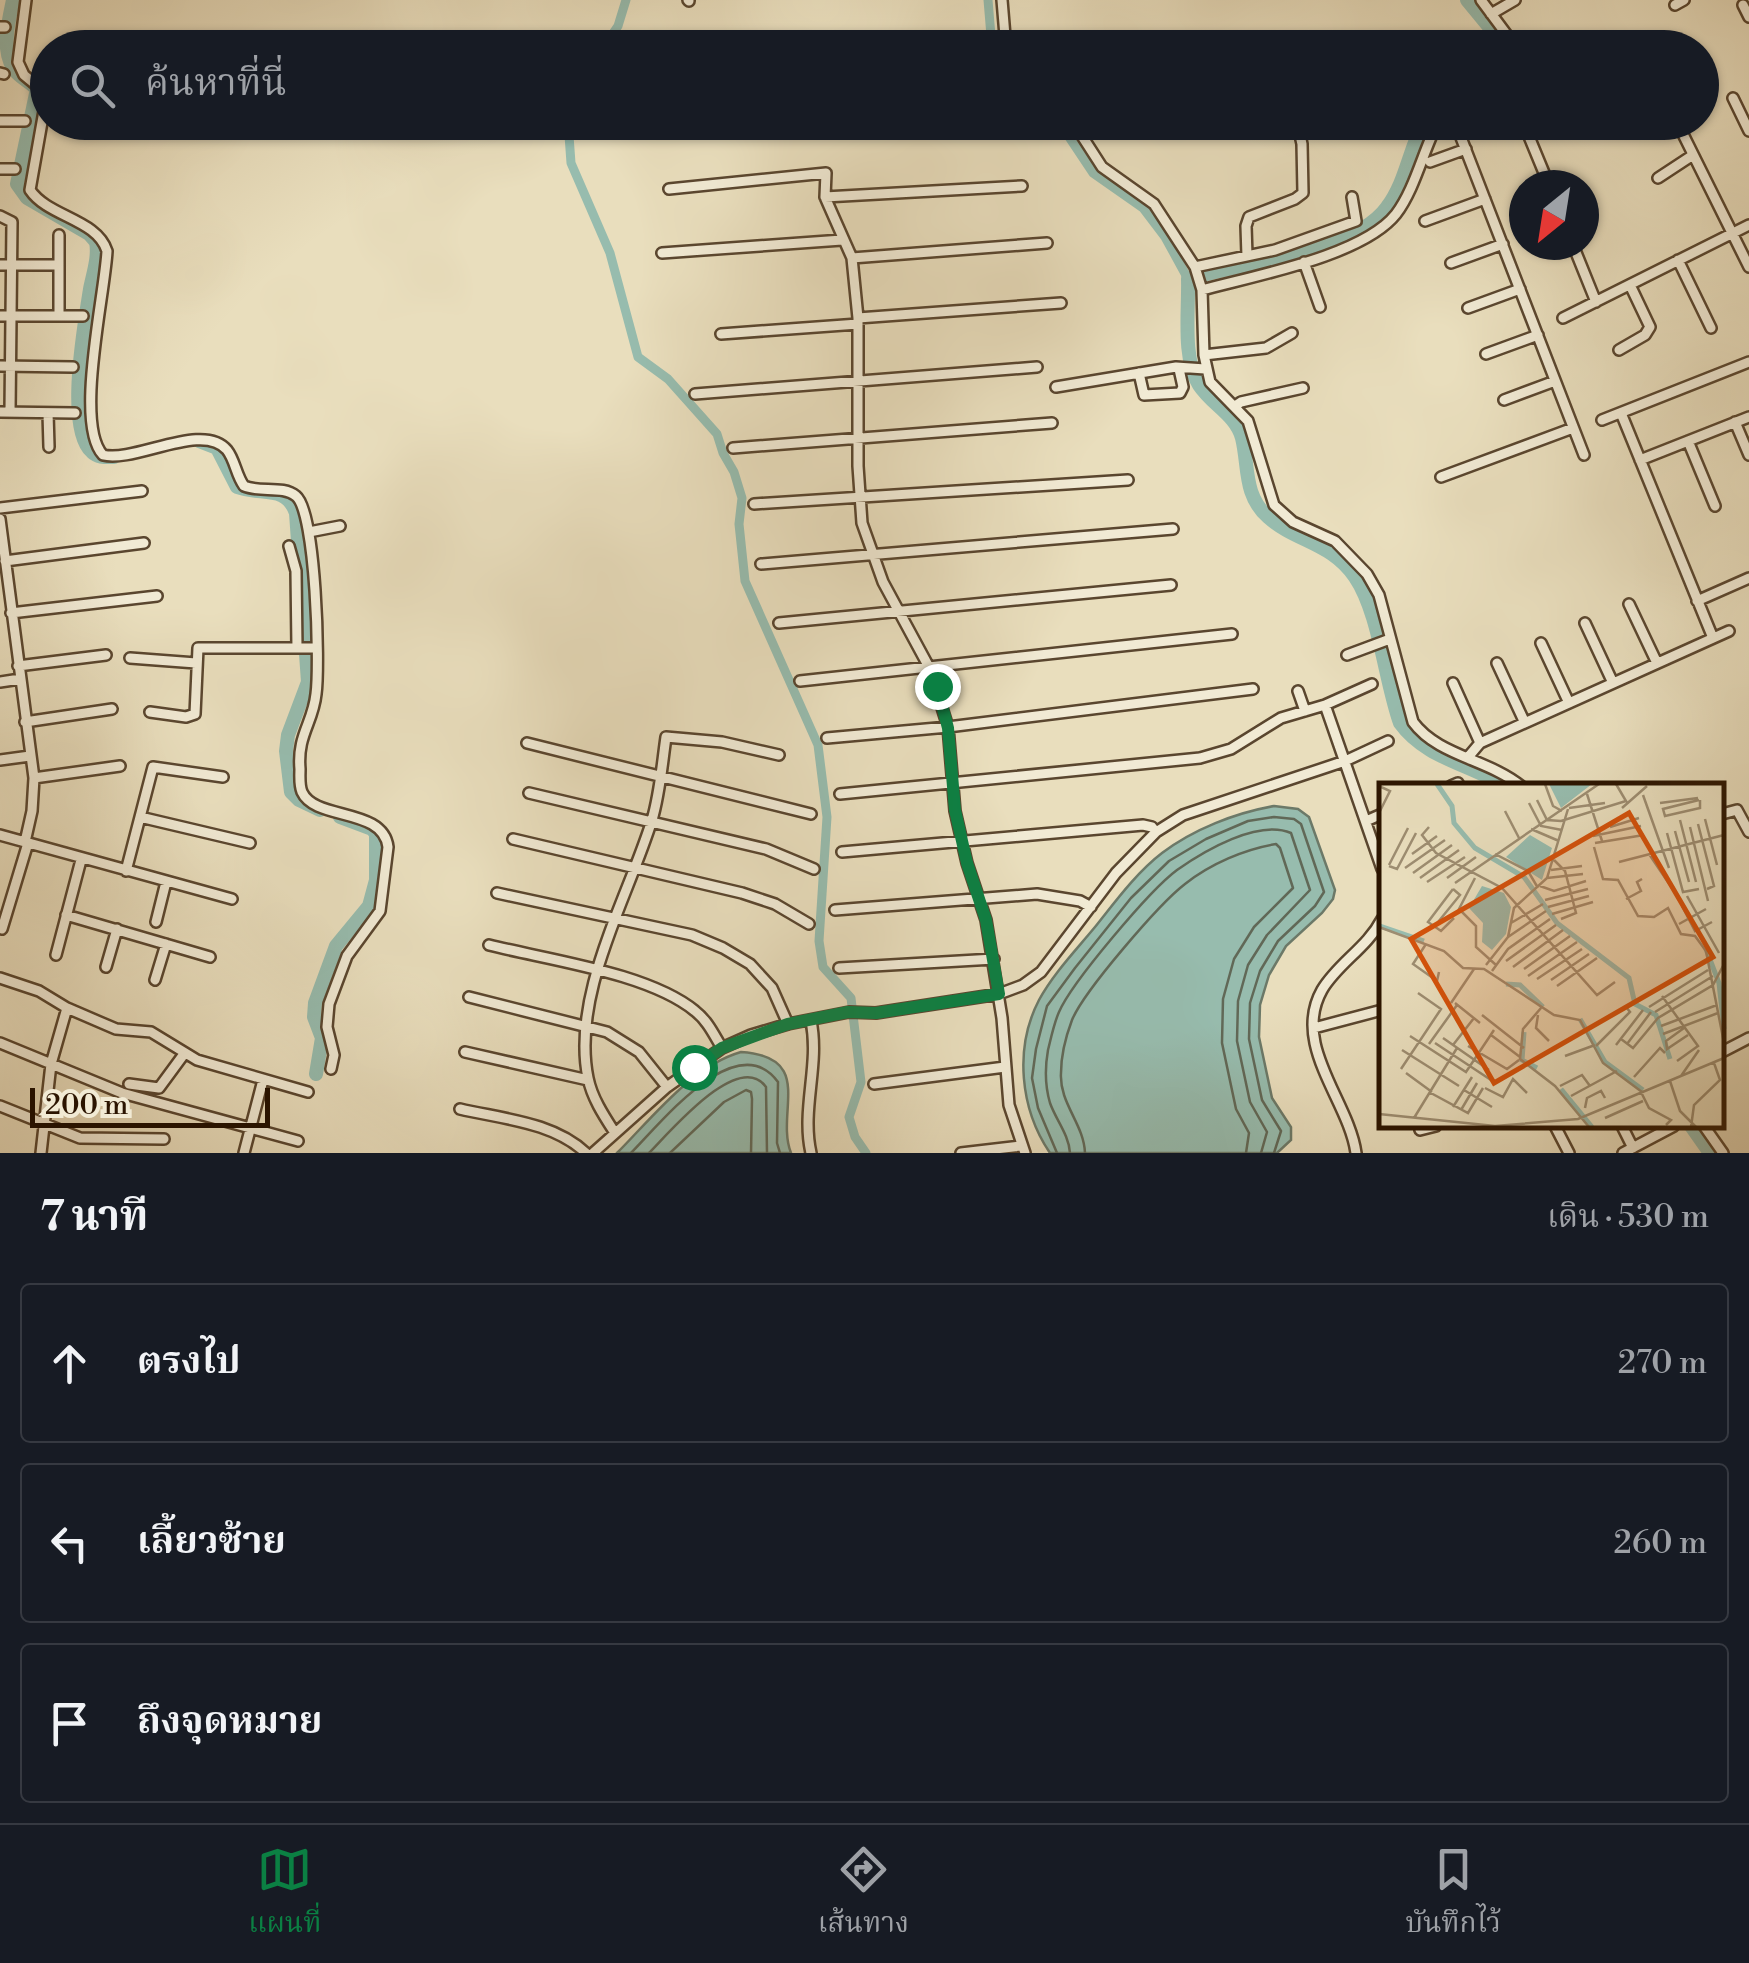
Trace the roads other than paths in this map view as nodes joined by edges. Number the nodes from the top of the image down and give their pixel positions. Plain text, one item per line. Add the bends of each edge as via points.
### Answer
1 (26, 0) edge
2 (1002, 0) edge
3 (1481, 0) edge
4 (1515, 0) edge
5 (1743, 5) dead end
6 (1492, 14) junction
7 (1749, 18) edge
8 (1004, 30) edge
9 (1501, 30) edge
10 (30, 80) edge
11 (1733, 98) dead end
12 (0, 120) edge
13 (25, 121) dead end
14 (1749, 131) edge
15 (39, 140) edge
16 (1084, 140) edge
17 (1299, 140) edge
18 (1430, 140) edge
19 (1463, 140) edge
20 (1530, 140) edge
21 (1686, 140) edge
22 (1466, 148) junction
23 (1693, 155) junction
24 (1430, 162) dead end
25 (0, 169) edge
26 (15, 169) dead end
27 (1543, 170) edge
28 (1658, 178) dead end
29 (1022, 186) dead end
30 (669, 188) dead end
31 (826, 197) junction
32 (1352, 197) dead end
33 (1485, 198) junction
34 (0, 216) edge
35 (1425, 221) dead end
36 (1749, 225) edge
37 (1732, 234) junction
38 (59, 236) dead end
39 (842, 240) junction
40 (1047, 243) dead end
41 (1503, 244) junction
42 (662, 254) dead end
43 (1247, 256) junction
44 (852, 258) junction
45 (1579, 260) edge
46 (1678, 260) junction
47 (1304, 262) junction
48 (1451, 264) dead end
49 (0, 265) edge
50 (12, 265) junction
51 (60, 265) junction
52 (1749, 267) edge
53 (1196, 269) junction
54 (1630, 285) junction
55 (1201, 286) junction
56 (1520, 289) junction
57 (1596, 302) junction
58 (1061, 303) dead end
59 (1320, 307) dead end
60 (1468, 308) dead end
61 (6, 316) edge
62 (59, 316) junction
63 (83, 316) dead end
64 (1564, 318) dead end
65 (858, 321) junction
66 (1711, 328) dead end
67 (1292, 333) dead end
68 (721, 334) dead end
69 (1538, 335) junction
70 (1619, 350) dead end
71 (1486, 354) dead end
72 (1204, 355) junction
73 (1749, 362) edge
74 (5, 366) edge
75 (1036, 366) dead end
76 (73, 367) dead end
77 (1192, 370) junction
78 (1139, 373) junction
79 (858, 381) junction
80 (1555, 381) junction
81 (1056, 387) dead end
82 (1303, 388) dead end
83 (695, 394) dead end
84 (1504, 400) dead end
85 (1235, 406) junction
86 (5, 412) edge
87 (75, 413) dead end
88 (1621, 413) junction
89 (48, 414) junction
90 (1749, 416) edge
91 (1602, 420) dead end
92 (1735, 422) junction
93 (1052, 423) dead end
94 (1573, 428) junction
95 (858, 438) junction
96 (1688, 441) junction
97 (49, 447) dead end
98 (733, 448) dead end
99 (1749, 455) edge
100 (1584, 456) dead end
101 (1640, 460) junction
102 (1442, 477) dead end
103 (1128, 480) dead end
104 (142, 491) dead end
105 (860, 497) junction
106 (754, 504) dead end
107 (1714, 506) dead end
108 (0, 508) edge
109 (0, 519) edge
110 (340, 526) dead end
111 (1172, 529) dead end
112 (310, 532) junction
113 (144, 543) dead end
114 (288, 546) dead end
115 (871, 554) junction
116 (5, 561) junction
117 (761, 564) dead end
118 (1749, 578) edge
119 (1170, 585) dead end
120 (157, 596) dead end
121 (1697, 601) junction
122 (1629, 604) dead end
123 (900, 612) junction
124 (11, 613) junction
125 (779, 623) dead end
126 (1585, 624) dead end
127 (1728, 631) dead end
128 (1232, 634) dead end
129 (1713, 638) junction
130 (1388, 640) junction
131 (1541, 643) dead end
132 (298, 648) junction
133 (313, 648) junction
134 (106, 655) dead end
135 (1347, 655) dead end
136 (130, 658) dead end
137 (196, 663) junction
138 (1498, 663) dead end
139 (1656, 664) junction
140 (18, 666) junction
141 (930, 669) junction
142 (20, 680) junction
143 (800, 681) dead end
144 (0, 682) edge
145 (1453, 683) dead end
146 (1612, 683) junction
147 (1372, 684) dead end
148 (1252, 690) dead end
149 (1298, 690) dead end
150 (1569, 703) junction
151 (1324, 705) junction
152 (112, 709) dead end
153 (1305, 711) junction
154 (150, 712) dead end
155 (25, 722) junction
156 (1525, 723) junction
157 (948, 728) junction
158 (827, 738) dead end
159 (1388, 742) dead end
160 (527, 743) dead end
161 (1480, 743) junction
162 (779, 755) dead end
163 (30, 756) junction
164 (1470, 756) junction
165 (0, 760) edge
166 (1345, 761) junction
167 (120, 766) dead end
168 (661, 776) junction
169 (223, 777) dead end
170 (34, 778) junction
171 (1517, 783) edge
172 (953, 784) junction
173 (528, 793) dead end
174 (840, 794) dead end
175 (1724, 813) edge
176 (811, 814) dead end
177 (1379, 815) edge
178 (140, 817) junction
179 (1366, 821) junction
180 (651, 822) junction
181 (1156, 832) junction
182 (1749, 832) edge
183 (0, 835) edge
184 (513, 838) dead end
185 (962, 842) junction
186 (26, 843) junction
187 (250, 843) dead end
188 (842, 852) dead end
189 (80, 860) junction
190 (1379, 860) edge
191 (633, 867) junction
192 (814, 869) dead end
193 (126, 871) junction
194 (166, 882) junction
195 (496, 893) dead end
196 (979, 899) junction
197 (232, 900) dead end
198 (1091, 906) junction
199 (834, 910) dead end
200 (66, 916) junction
201 (614, 920) junction
202 (156, 922) dead end
203 (809, 924) dead end
204 (1379, 924) edge
205 (2, 929) edge
206 (117, 930) junction
207 (166, 944) junction
208 (489, 945) dead end
209 (56, 955) dead end
210 (210, 957) dead end
211 (994, 959) junction
212 (106, 966) dead end
213 (839, 968) dead end
214 (598, 972) junction
215 (0, 978) edge
216 (155, 980) dead end
217 (999, 994) junction
218 (469, 998) dead end
219 (68, 1008) junction
220 (1379, 1011) edge
221 (811, 1021) junction
222 (788, 1024) junction
223 (587, 1026) junction
224 (1314, 1028) junction
225 (1749, 1038) edge
226 (0, 1042) edge
227 (722, 1048) junction
228 (1724, 1051) edge
229 (465, 1052) dead end
230 (184, 1054) junction
231 (51, 1064) junction
232 (1005, 1067) junction
233 (331, 1069) dead end
234 (263, 1080) junction
235 (588, 1080) junction
236 (129, 1084) dead end
237 (874, 1084) dead end
238 (667, 1086) junction
239 (308, 1092) dead end
240 (0, 1106) edge
241 (460, 1109) dead end
242 (45, 1124) junction
243 (251, 1128) junction
244 (1428, 1128) edge
245 (1556, 1128) edge
246 (1670, 1128) edge
247 (1705, 1128) edge
248 (1420, 1130) dead end
249 (615, 1133) junction
250 (164, 1139) dead end
251 (298, 1140) dead end
252 (1023, 1150) edge
253 (1628, 1151) edge
254 (1565, 1152) edge
255 (41, 1153) edge
256 (244, 1153) edge
257 (590, 1153) edge
258 (811, 1153) edge
259 (961, 1153) edge
260 (1356, 1153) edge
261 (1723, 1153) edge

1 - 10 street via 18,62
2 - 8 street
3 - 6 street
4 - 6 street
5 - 7 street
6 - 9 street
11 - 14 street
12 - 13 street
15 - 112 street via 30,190 102,239 107,251 92,367 96,446 116,456 182,442 220,444 244,486 300,498
16 - 53 street via 1102,167 1154,204
17 - 43 street via 1303,192 1249,217
18 - 47 street via 1398,212 1384,226
19 - 22 street
20 - 27 street
21 - 23 street
22 - 24 street
22 - 33 street
23 - 28 street
23 - 37 street
25 - 26 street
29 - 31 street
30 - 31 street via 826,173
31 - 39 street
32 - 43 street via 1356,221
33 - 35 street
33 - 41 street
34 - 50 street via 12,222
36 - 37 street
37 - 46 street
37 - 52 street
38 - 51 street
39 - 42 street
39 - 44 street
40 - 44 street
41 - 48 street
41 - 56 street
43 - 53 street
44 - 65 street
45 - 57 street
46 - 54 street
46 - 66 street
47 - 55 street
47 - 59 street
49 - 50 street
50 - 51 street
50 - 61 street
51 - 62 street
53 - 55 street
54 - 57 street
54 - 70 street via 1650,327
55 - 72 street
56 - 60 street
56 - 69 street
57 - 64 street
58 - 65 street
61 - 62 street
61 - 74 street
62 - 63 street
65 - 68 street
65 - 79 street
67 - 72 street via 1266,348
69 - 71 street
69 - 80 street
72 - 77 street
73 - 88 street
74 - 76 street
74 - 86 street
75 - 79 street
77 - 78 street
77 - 78 street via 1180,393 1157,396 1144,395
77 - 85 street
78 - 81 street
79 - 83 street
79 - 95 street
80 - 84 street
80 - 94 street
82 - 85 street
85 - 130 street via 1256,438 1274,505 1352,556 1379,594
86 - 89 street
87 - 89 street
88 - 91 street
88 - 101 street
89 - 97 street
90 - 92 street
92 - 96 street
92 - 99 street
93 - 95 street
94 - 100 street
94 - 102 street
95 - 98 street
95 - 105 street
96 - 101 street
96 - 107 street
101 - 121 street
103 - 105 street
104 - 108 street
105 - 106 street
105 - 115 street
109 - 116 street
110 - 112 street
111 - 115 street
112 - 133 street
113 - 116 street
114 - 132 street via 296,563
115 - 117 street
115 - 123 street
116 - 124 street
118 - 121 street
119 - 123 street
120 - 124 street
121 - 129 street
122 - 139 street
123 - 125 street
123 - 141 street
124 - 140 street
126 - 146 street
127 - 129 street
128 - 141 street
129 - 139 street
130 - 135 street
130 - 164 street via 1413,722 1434,743
131 - 150 street
132 - 133 street
132 - 137 street via 202,647
133 - 233 street via 317,692 299,746 301,789 313,802 377,827 388,847 380,911 347,956 329,1004
134 - 140 street
136 - 137 street
137 - 154 street via 194,714
138 - 156 street
139 - 146 street
140 - 142 street
141 - 143 street
141 - 157 street
142 - 144 street
142 - 155 street
145 - 161 street
146 - 150 street
147 - 151 street
148 - 157 street
149 - 153 street
150 - 156 street
151 - 153 street
151 - 166 street
152 - 155 street
153 - 172 street via 1200,758
155 - 163 street
156 - 161 street
157 - 158 street
157 - 172 street
159 - 166 street
160 - 168 street
161 - 164 street
162 - 168 street via 666,737
163 - 165 street
163 - 170 street
164 - 171 street
166 - 179 street
166 - 181 street via 1184,815
167 - 170 street
168 - 176 street
168 - 180 street
169 - 178 street via 156,766
170 - 186 street
172 - 174 street
172 - 185 street
173 - 180 street
175 - 182 street via 1737,810
177 - 179 street
178 - 187 street
178 - 193 street
179 - 190 street
180 - 191 street
180 - 192 street via 766,849
181 - 185 street via 1143,825
181 - 198 street
183 - 186 street
184 - 191 street
185 - 188 street
185 - 196 street
186 - 189 street
186 - 205 street
189 - 193 street
189 - 200 street
191 - 201 street
191 - 203 street via 742,893
193 - 194 street
194 - 197 street
194 - 202 street
195 - 201 street
196 - 198 street via 1037,894
196 - 199 street
196 - 211 street
198 - 217 street via 1041,972
200 - 206 street
200 - 209 street
201 - 214 street
201 - 222 street via 692,935 750,964 772,988
204 - 224 street via 1322,991
206 - 207 street
206 - 212 street
207 - 210 street
207 - 216 street
208 - 214 street
211 - 213 street
211 - 217 street
214 - 223 street
214 - 227 street via 675,998 708,1024
215 - 219 street
217 - 221 street
217 - 232 street
218 - 223 street
219 - 230 street via 116,1029 151,1032
219 - 231 street
220 - 224 street
221 - 222 street
221 - 258 street
222 - 227 street
223 - 235 street
223 - 238 street via 639,1052
224 - 260 street
225 - 228 street
226 - 231 street
227 - 238 street
229 - 235 street
230 - 234 street
230 - 236 street via 159,1088
231 - 242 street
231 - 243 street via 122,1093
232 - 237 street
232 - 252 street
234 - 239 street
234 - 243 street
235 - 249 street
238 - 249 street
240 - 242 street
241 - 257 street via 550,1130
242 - 250 street via 80,1138
242 - 255 street
243 - 251 street
243 - 256 street
244 - 248 street
245 - 254 street
246 - 253 street
247 - 261 street
249 - 257 street
252 - 259 street

